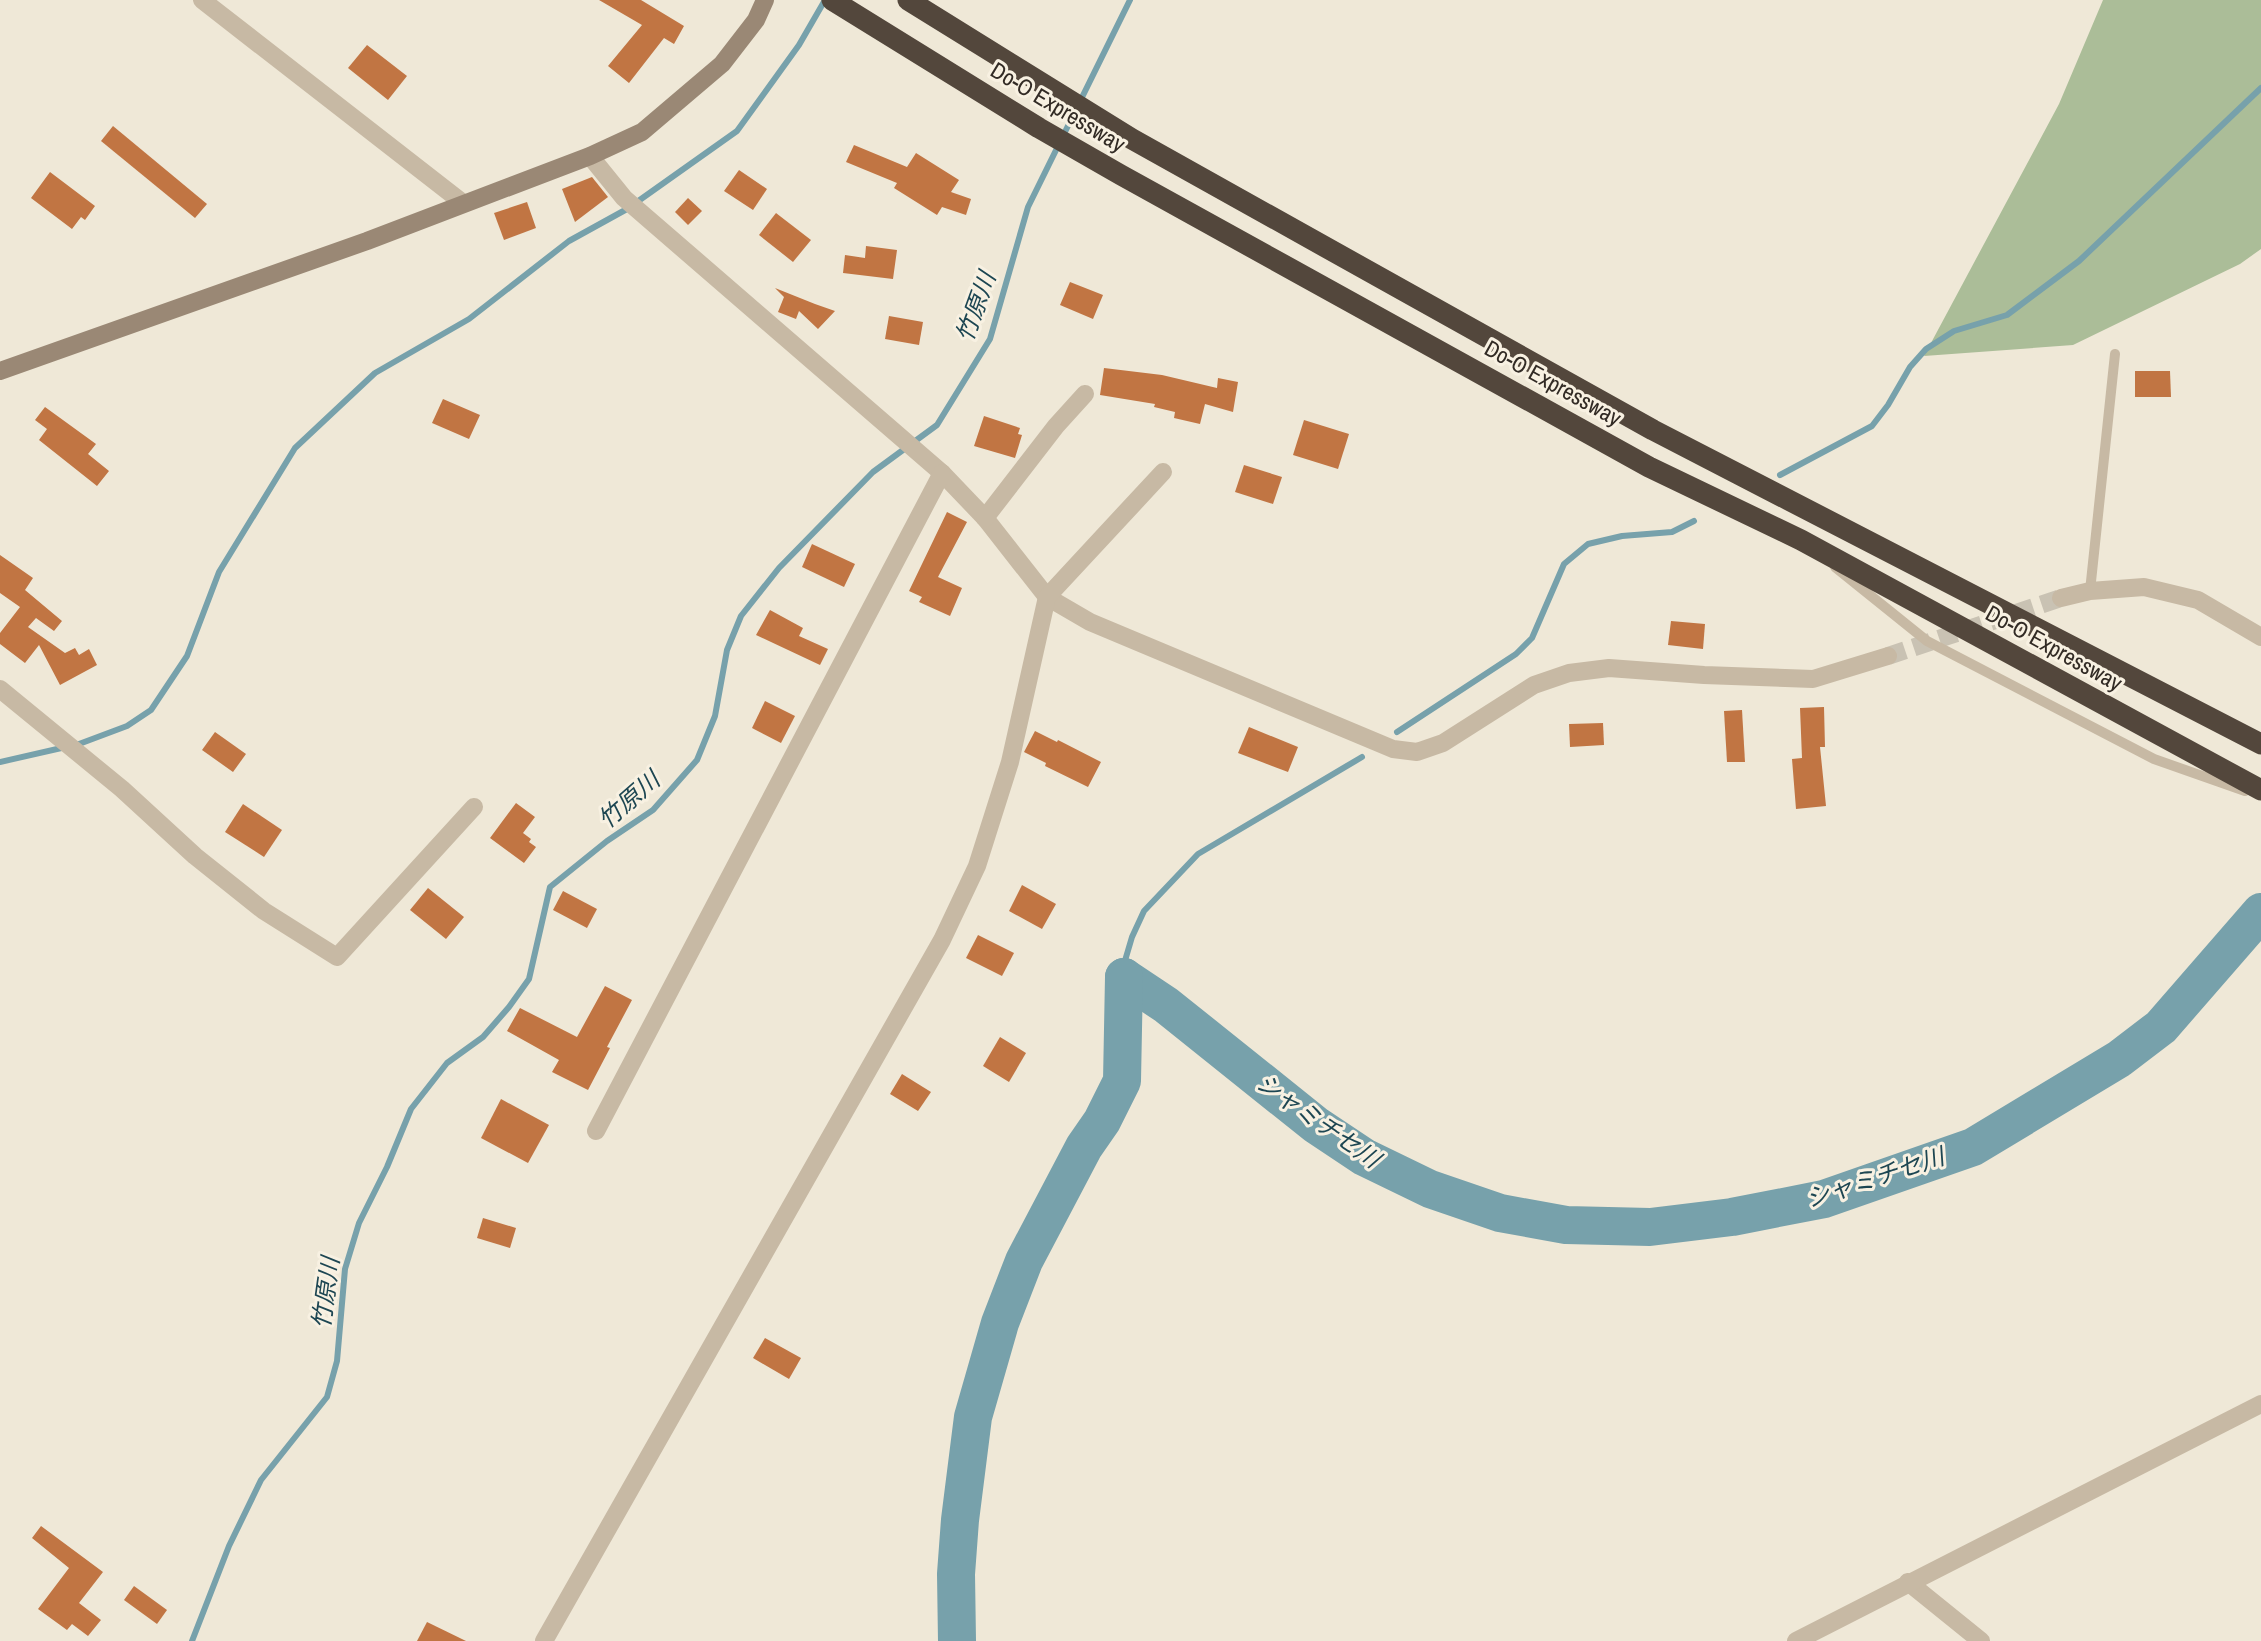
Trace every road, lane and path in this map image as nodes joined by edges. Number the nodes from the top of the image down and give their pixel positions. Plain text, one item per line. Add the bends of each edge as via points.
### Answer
1 (202, 0) edge
2 (765, 0) edge
3 (908, 0) edge
4 (835, 2) edge
5 (590, 156) junction
6 (463, 202) junction
7 (2115, 354) dead end
8 (0, 371) edge
9 (1085, 394) dead end
10 (1163, 472) dead end
11 (942, 473) junction
12 (985, 518) junction
13 (1801, 540) junction
14 (2090, 591) junction
15 (1047, 597) junction
16 (2061, 598) tunnel mouth
17 (2261, 637) edge
18 (1888, 656) tunnel mouth
19 (0, 689) edge
20 (2261, 743) edge
21 (2261, 790) edge
22 (2261, 796) edge
23 (474, 807) dead end
24 (596, 1131) dead end
25 (2261, 1404) edge
26 (1908, 1582) junction
27 (544, 1641) edge
28 (1796, 1641) edge
29 (1981, 1641) edge

1 - 6 street
2 - 5 street via 756,20 722,64 642,132
3 - 20 highway, Do-O Expressway via 1132,139 1653,430
4 - 13 highway, Do-O Expressway via 1121,175 1649,467
5 - 6 street
5 - 11 street via 624,198
6 - 8 street via 367,241
7 - 14 lane
9 - 12 street
10 - 15 street
11 - 12 street
11 - 24 street
12 - 15 street
13 - 21 highway, Do-O Expressway
13 - 22 lane via 1927,641 2154,759
14 - 16 street
14 - 17 street via 2144,587 2198,600
15 - 18 street via 1090,622 1392,749 1417,751 1443,743 1534,685 1569,673 1609,668 1813,679
15 - 27 street via 1010,761 977,866 942,940
19 - 23 street via 264,911 337,957
25 - 26 street
26 - 28 street
26 - 29 street

